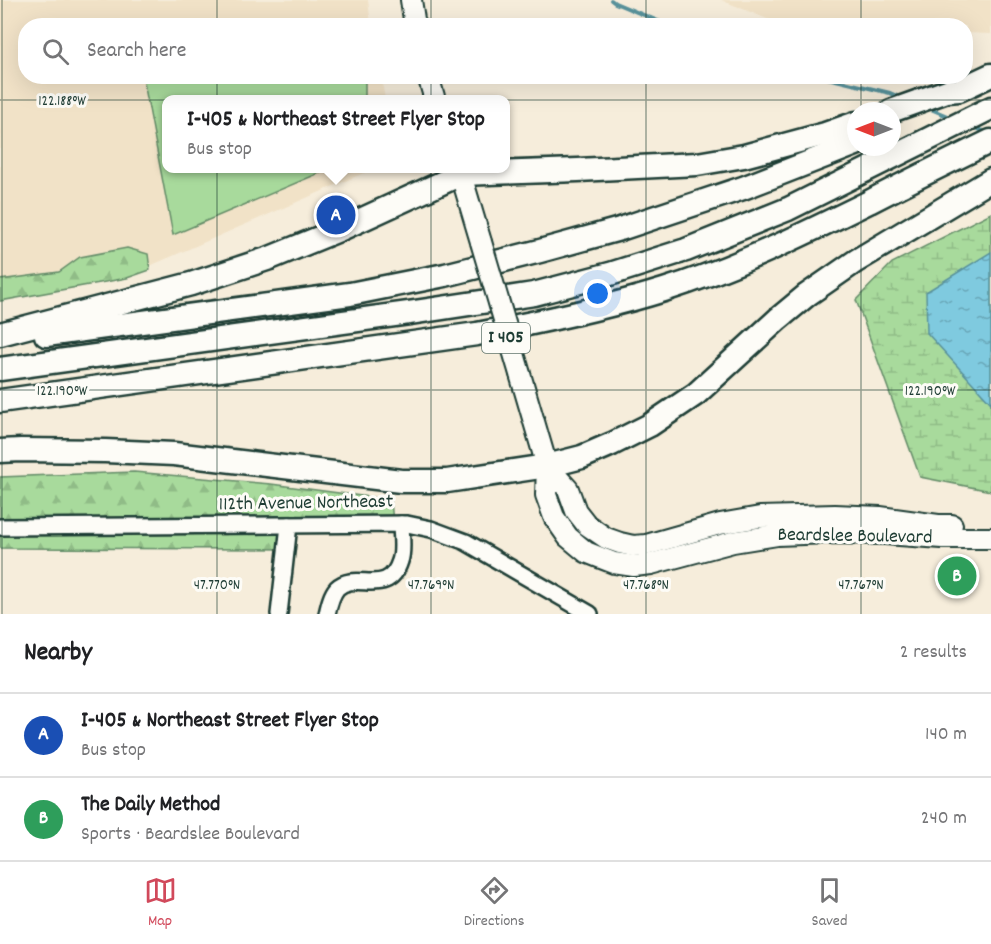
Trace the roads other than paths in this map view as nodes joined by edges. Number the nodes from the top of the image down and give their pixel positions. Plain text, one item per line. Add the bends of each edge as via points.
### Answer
1 (411, 0) edge
2 (414, 18) edge
3 (991, 75) edge
4 (973, 83) edge
5 (971, 84) edge
6 (991, 108) edge
7 (901, 116) edge
8 (991, 119) edge
9 (847, 126) edge
10 (938, 139) junction
11 (847, 148) edge
12 (983, 151) edge
13 (510, 171) edge
14 (456, 173) edge
15 (461, 173) edge
16 (991, 180) edge
17 (0, 334) edge
18 (0, 341) edge
19 (0, 369) edge
20 (0, 380) edge
21 (0, 401) edge
22 (0, 411) edge
23 (0, 451) edge
24 (547, 466) junction
25 (401, 524) junction
26 (289, 525) junction
27 (991, 526) edge
28 (0, 527) edge
29 (991, 538) edge
30 (279, 614) edge
31 (327, 614) edge
32 (590, 614) edge

1 - 2 main road
3 - 4 highway
5 - 7 highway
6 - 10 highway, I 405
8 - 10 highway, I 405
9 - 13 highway via 744,156 697,164
10 - 19 highway, I 405 via 788,209 686,250 534,294
10 - 20 highway, I 405 via 822,203 739,240 692,259 569,296 405,325
11 - 18 highway via 620,229 445,275 350,294
12 - 21 highway, I 405 via 774,247 666,290 606,307 477,334
12 - 22 highway, I 405 via 775,258 685,293 585,323 396,356
14 - 17 highway via 341,229 270,258 191,284
15 - 24 main road, bridge
16 - 24 highway via 807,295 696,394 650,425 582,457
23 - 24 highway via 174,454 401,481 447,481
24 - 27 main road, Beardslee Boulevard via 568,489 576,511 587,525 606,538 633,546 760,517 828,515
24 - 29 main road, Beardslee Boulevard via 546,495 554,518 586,552 614,563 651,564 733,542 777,535
25 - 26 street, 112th Avenue Northeast
25 - 31 street via 401,558 389,579 338,587
25 - 32 street, 112th Avenue Northeast via 431,529 466,542
26 - 28 street, 112th Avenue Northeast
26 - 30 street

